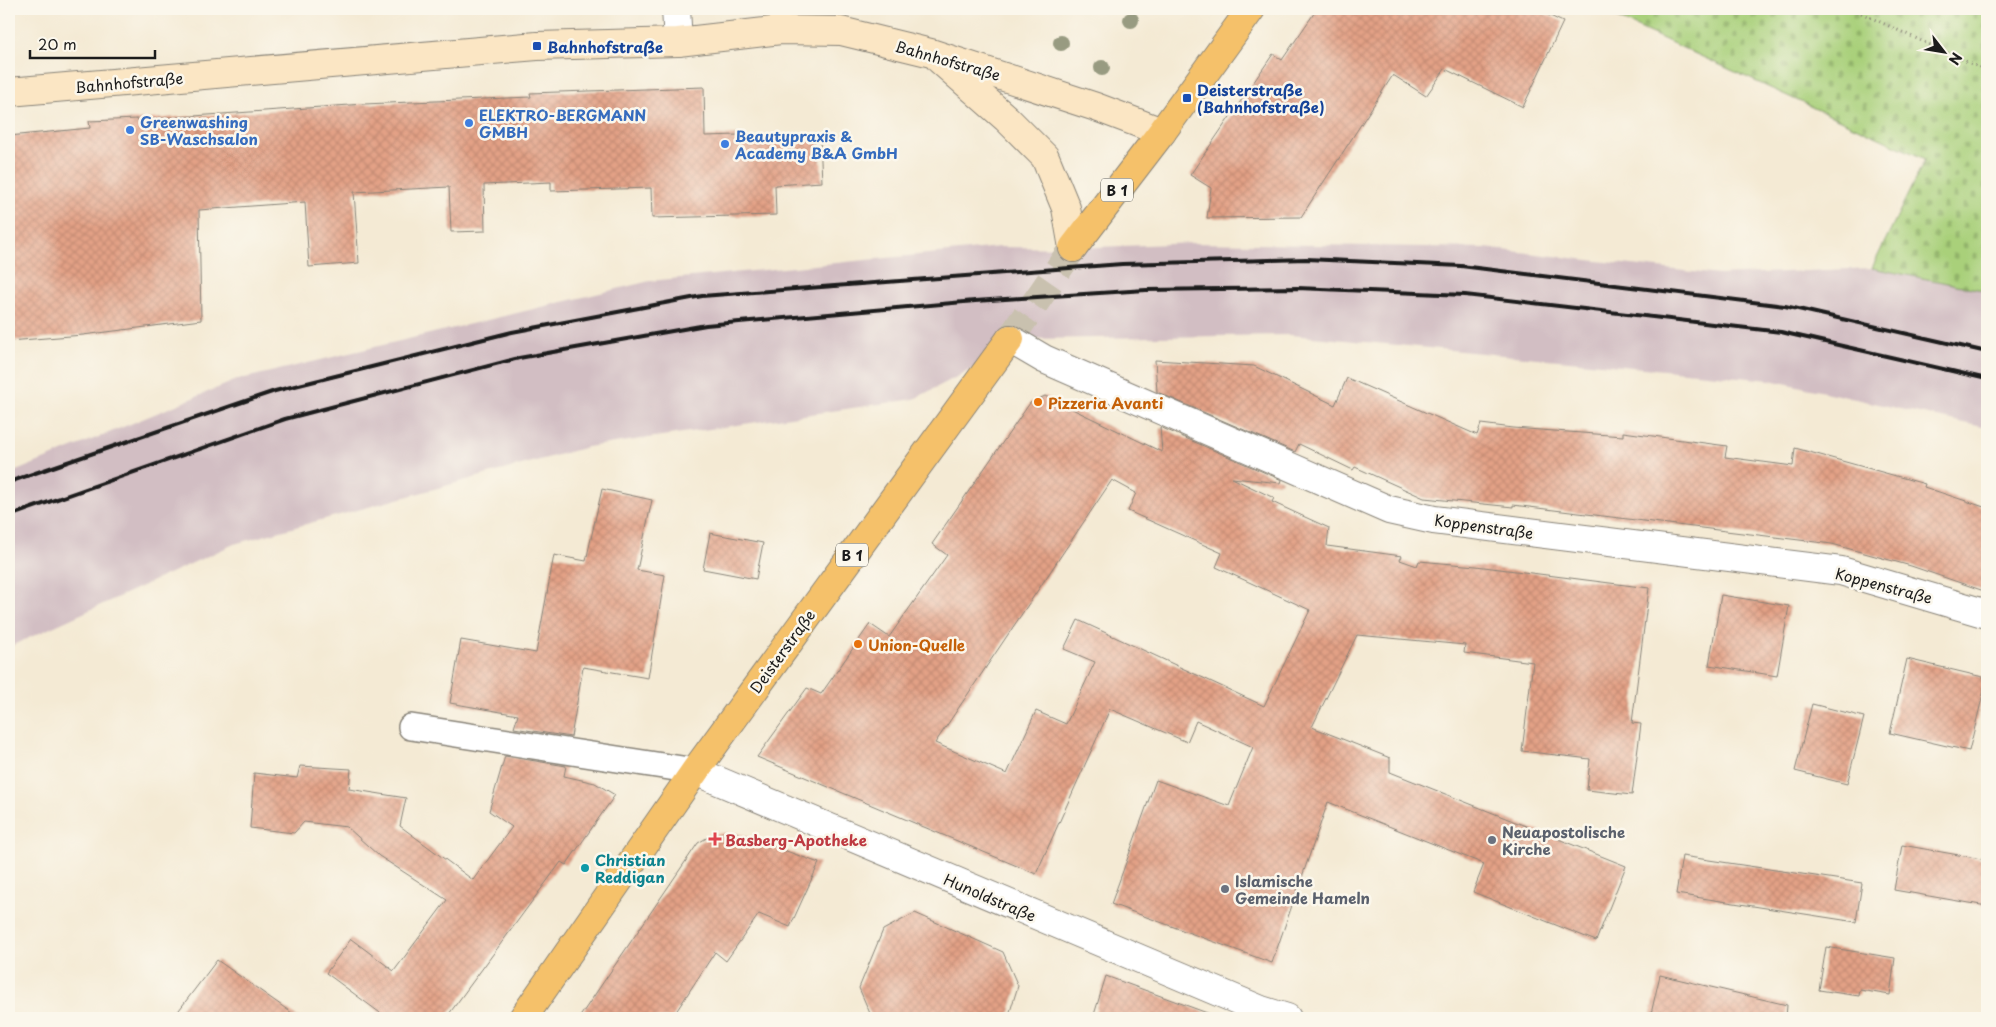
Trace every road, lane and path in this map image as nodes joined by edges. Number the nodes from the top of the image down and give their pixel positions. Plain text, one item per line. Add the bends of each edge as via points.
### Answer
1 (676, 9) edge
2 (1251, 9) edge
3 (1852, 9) edge
4 (678, 42) junction
5 (931, 53) junction
6 (1987, 71) edge
7 (9, 92) edge
8 (1162, 132) junction
9 (1073, 248) joint
10 (1010, 339) joint
11 (1987, 614) edge
12 (411, 727) dead end
13 (695, 771) junction
14 (558, 965) junction
15 (523, 1018) edge
16 (539, 1018) edge
17 (1287, 1018) edge

1 - 4 street
2 - 8 main road, B 1
3 - 6 path
4 - 5 street, Bahnhofstraße via 781,30 841,31
4 - 7 street, Bahnhofstraße via 537,46
5 - 8 street, Bahnhofstraße
5 - 9 street via 1045,157 1066,208
8 - 9 main road, B 1
10 - 11 street, Koppenstraße via 1044,359 1389,510 1434,520 1841,571
10 - 13 main road, Deisterstraße / B 1
12 - 13 lane
13 - 14 main road, Deisterstraße / B 1
13 - 17 street, Hunoldstraße via 1252,1007
14 - 15 main road, B 1
14 - 16 main road, B 1

